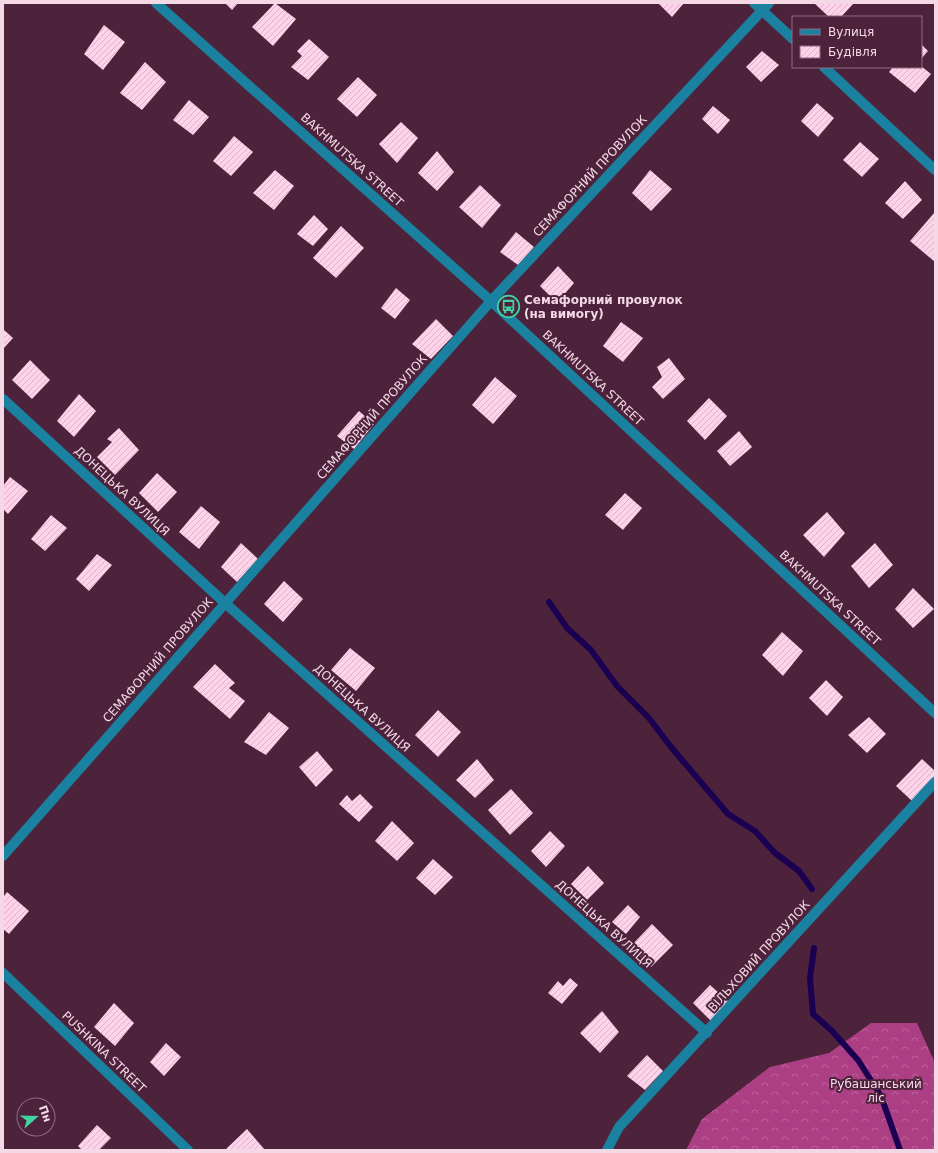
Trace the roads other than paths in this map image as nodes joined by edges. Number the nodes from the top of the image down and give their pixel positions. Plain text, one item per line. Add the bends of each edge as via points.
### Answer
1 (156, 3) edge
2 (754, 3) edge
3 (766, 7) edge
4 (792, 38) edge
5 (825, 68) edge
6 (935, 170) edge
7 (491, 301) junction
8 (3, 399) edge
9 (225, 603) junction
10 (935, 713) edge
11 (935, 782) edge
12 (3, 856) edge
13 (3, 973) edge
14 (707, 1033) junction
15 (188, 1150) edge
16 (608, 1150) edge

1 - 7 street, BAKHMUTSKA STREET
2 - 3 street
3 - 4 street
3 - 7 street, СЕМАФОРНИЙ ПРОВУЛОК
5 - 6 street
7 - 9 street, СЕМАФОРНИЙ ПРОВУЛОК
7 - 10 street, BAKHMUTSKA STREET
8 - 9 street, ДОНЕЦЬКА ВУЛИЦЯ
9 - 12 street, СЕМАФОРНИЙ ПРОВУЛОК
9 - 14 street, ДОНЕЦЬКА ВУЛИЦЯ
11 - 14 street, ВІЛЬХОВИЙ ПРОВУЛОК
13 - 15 street, PUSHKINA STREET
14 - 16 street, ВІЛЬХОВИЙ ПРОВУЛОК via 619,1127

